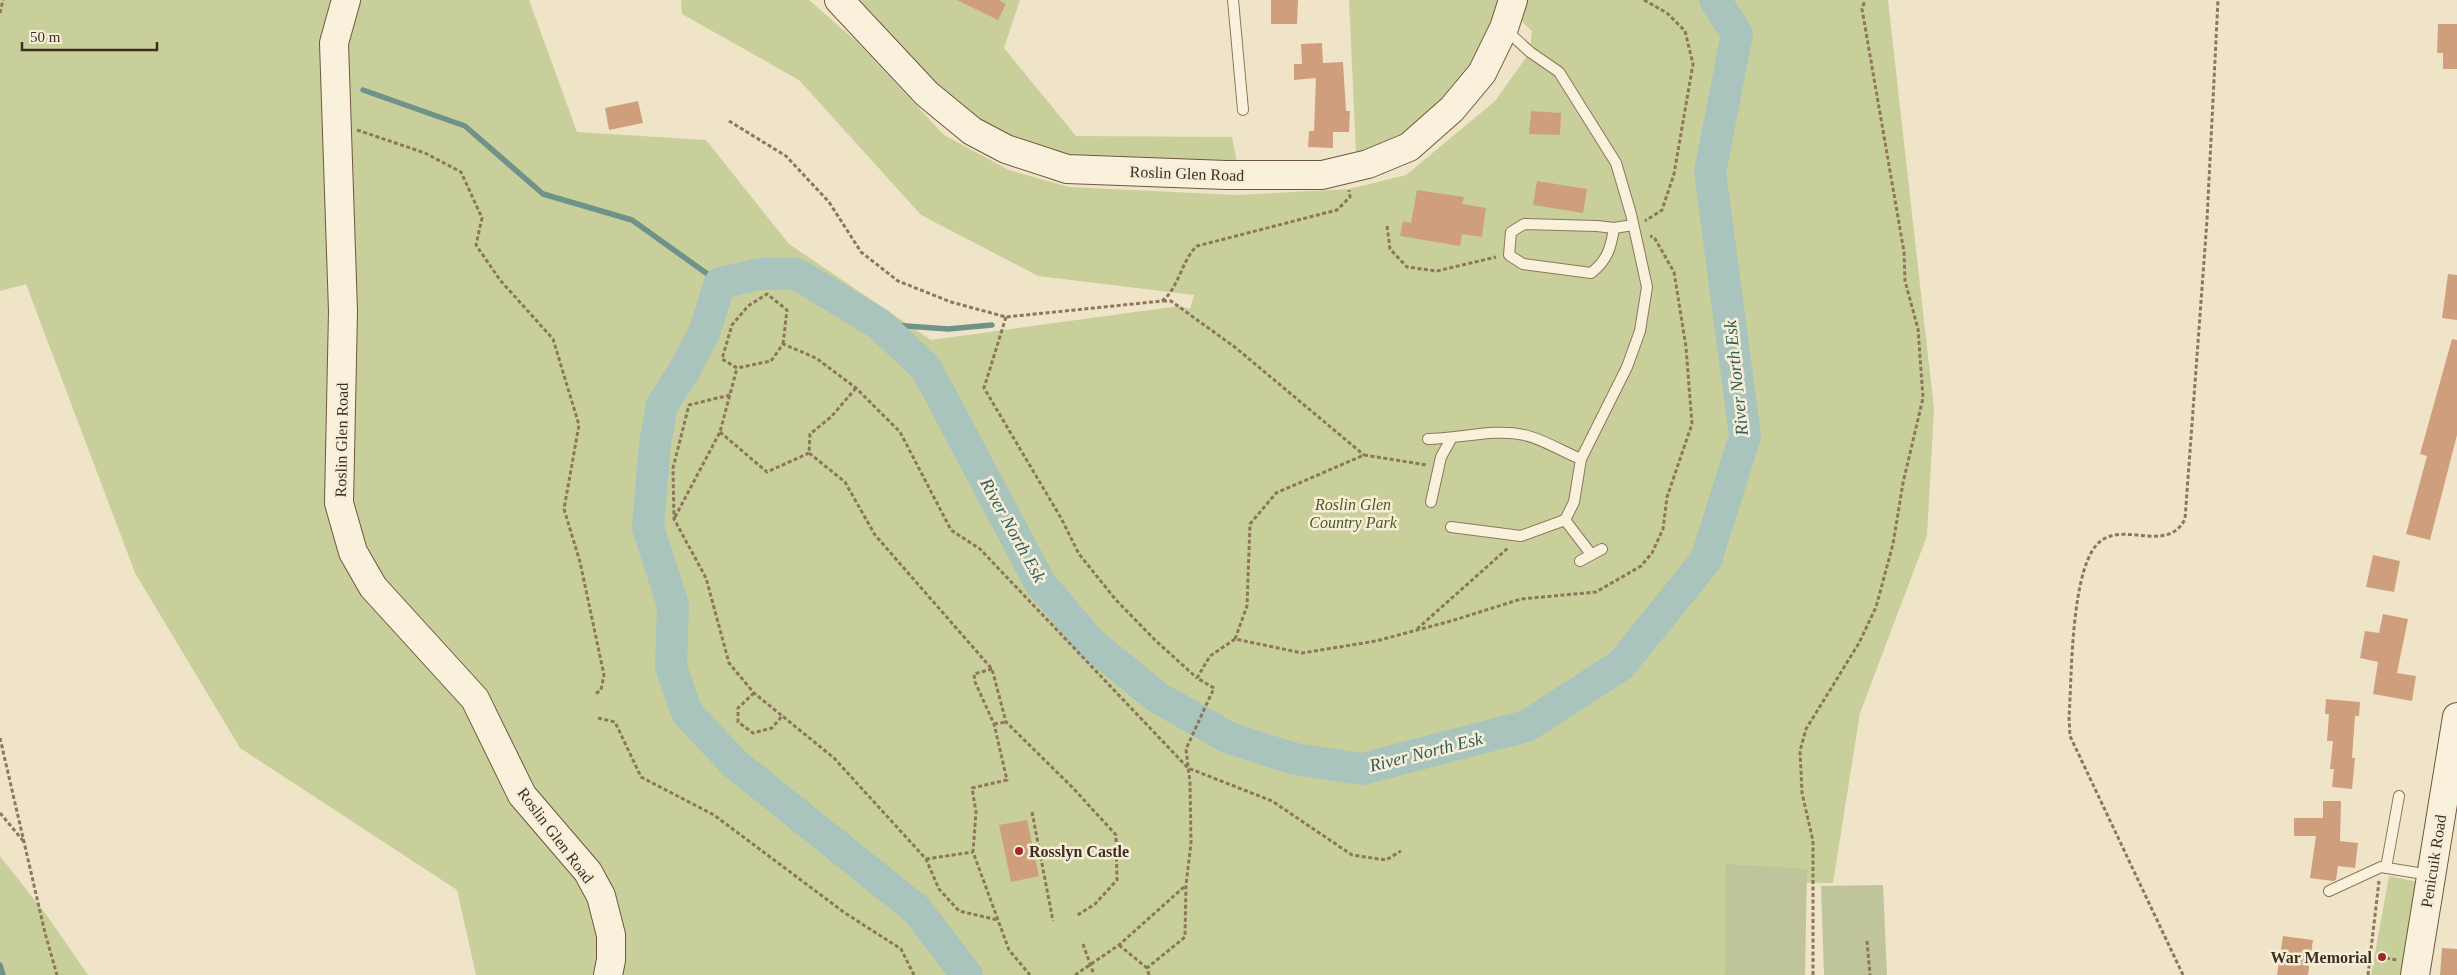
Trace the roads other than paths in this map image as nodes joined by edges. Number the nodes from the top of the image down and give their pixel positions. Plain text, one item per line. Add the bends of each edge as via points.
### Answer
1 (346, 0) edge
2 (839, 0) edge
3 (1233, 0) edge
4 (1513, 0) edge
5 (1504, 28) junction
6 (1243, 110) dead end
7 (1634, 226) junction
8 (1614, 228) junction
9 (1428, 439) dead end
10 (1451, 439) junction
11 (1582, 459) junction
12 (1432, 502) dead end
13 (1565, 520) junction
14 (1451, 527) dead end
15 (1602, 549) dead end
16 (1591, 554) junction
17 (1580, 561) dead end
18 (2457, 717) edge
19 (2399, 796) dead end
20 (2383, 867) junction
21 (2430, 875) junction
22 (2329, 891) dead end
23 (608, 975) edge
24 (2415, 975) edge

1 - 23 main road, Roslin Glen Road via 334,43 343,311 339,503 354,552 374,587 475,699 522,795 588,872 601,896 611,935
2 - 5 main road, Roslin Glen Road via 926,94 972,131 1006,149 1067,168 1226,175 1322,175 1368,164 1409,147 1452,109 1482,73
3 - 6 lane
4 - 5 main road, Roslin Glen Road
5 - 7 lane via 1559,72 1616,162
7 - 8 lane
7 - 11 lane via 1647,287 1640,331 1627,367
8 - 8 lane via 1524,224 1512,232 1509,255 1524,264 1591,273 1601,266 1610,250
9 - 10 lane
10 - 11 lane via 1483,434 1524,435
10 - 12 lane via 1441,457
11 - 13 lane via 1574,502
13 - 14 lane via 1521,536
13 - 16 lane
15 - 16 lane
16 - 17 lane
18 - 21 main road, Penicuik Road
19 - 20 lane
20 - 21 lane
20 - 22 lane
21 - 24 main road, Penicuik Road

